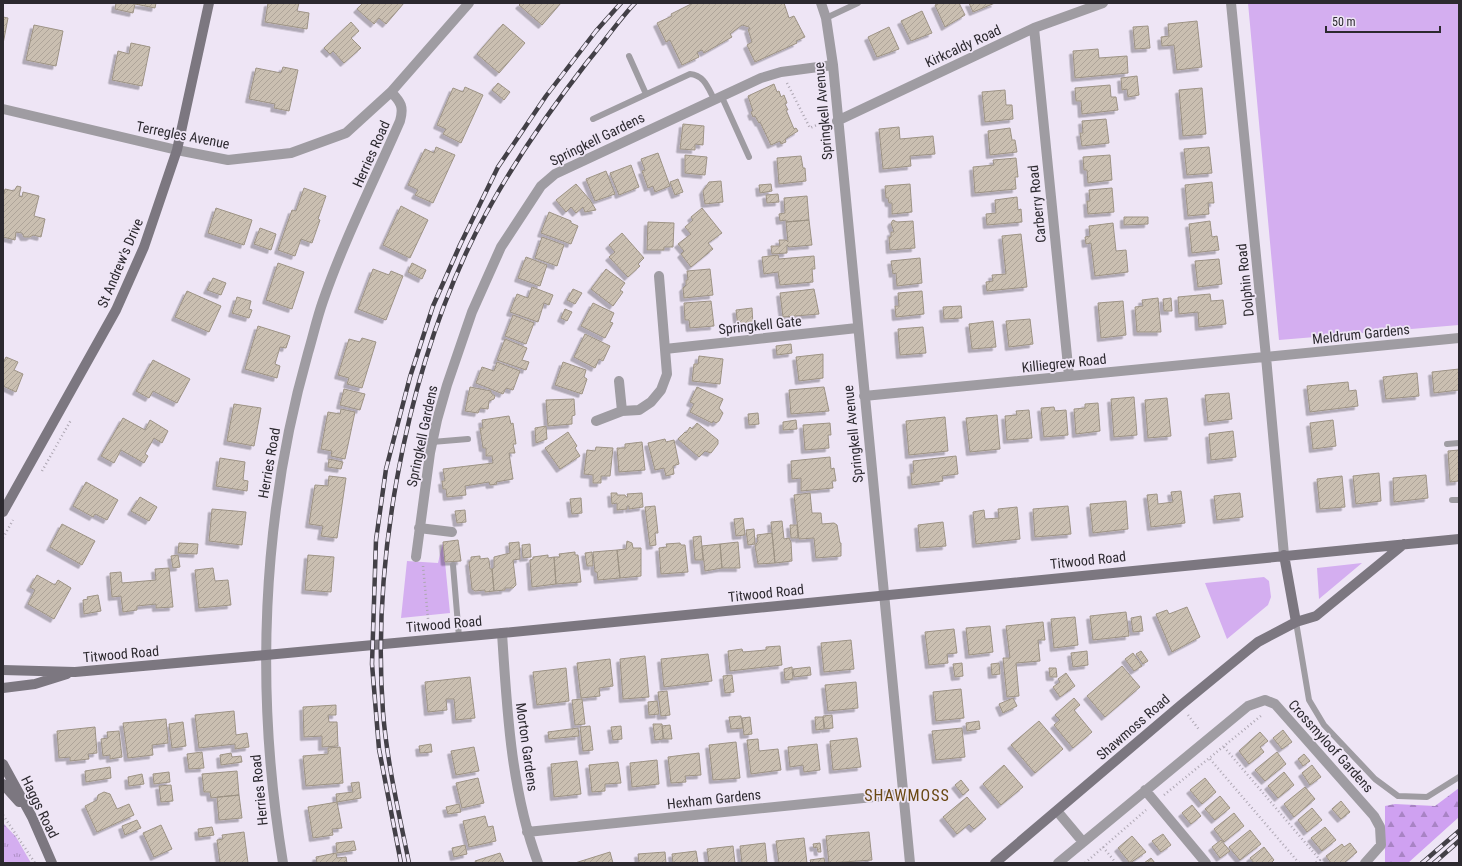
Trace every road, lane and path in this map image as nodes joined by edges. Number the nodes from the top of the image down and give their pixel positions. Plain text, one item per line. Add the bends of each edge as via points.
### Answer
1 (208, 3) edge
2 (469, 3) edge
3 (821, 3) edge
4 (858, 3) edge
5 (1103, 3) edge
6 (1230, 3) edge
7 (826, 18) junction
8 (1034, 28) junction
9 (629, 56) dead end
10 (833, 65) junction
11 (781, 72) junction
12 (391, 92) junction
13 (646, 94) junction
14 (718, 97) junction
15 (3, 109) edge
16 (593, 119) dead end
17 (837, 119) junction
18 (177, 150) junction
19 (749, 157) dead end
20 (659, 276) dead end
21 (857, 328) junction
22 (1459, 338) edge
23 (665, 349) junction
24 (1266, 357) junction
25 (1069, 376) junction
26 (619, 381) dead end
27 (864, 396) junction
28 (622, 411) junction
29 (596, 421) dead end
30 (468, 439) dead end
31 (432, 442) junction
32 (1459, 443) edge
33 (1447, 444) dead end
34 (3, 512) edge
35 (419, 528) junction
36 (452, 532) dead end
37 (1459, 539) edge
38 (1404, 544) junction
39 (1284, 555) junction
40 (416, 557) joint
41 (453, 565) dead end
42 (883, 595) junction
43 (1296, 622) junction
44 (502, 633) junction
45 (459, 637) junction
46 (430, 639) junction
47 (266, 655) junction
48 (3, 670) edge
49 (75, 672) junction
50 (3, 688) edge
51 (1275, 704) junction
52 (1224, 747) junction
53 (1210, 759) junction
54 (3, 764) edge
55 (1459, 777) edge
56 (3, 784) edge
57 (1145, 790) junction
58 (903, 794) junction
59 (1155, 802) junction
60 (1057, 811) junction
61 (3, 815) edge
62 (32, 817) junction
63 (527, 832) junction
64 (1083, 842) junction
65 (1103, 847) junction
66 (35, 863) edge
67 (52, 863) edge
68 (283, 863) edge
69 (538, 863) edge
70 (910, 863) edge
71 (995, 863) edge
72 (1058, 863) edge
73 (1086, 863) edge
74 (1116, 863) edge
75 (1206, 863) edge
76 (1299, 863) edge
77 (1316, 863) edge
78 (1366, 863) edge

1 - 18 main road, St Andrew's Drive
2 - 12 street, Terregles Avenue
3 - 7 street, Springkell Avenue
4 - 7 lane
5 - 8 street, Kirkcaldy Road
6 - 24 street, Dolphin Road
7 - 10 street, Springkell Avenue
8 - 17 street, Kirkcaldy Road
8 - 25 street, Carberry Road
9 - 13 lane
10 - 11 street, Springkell Gardens
10 - 17 street, Springkell Avenue
11 - 14 street, Springkell Gardens
11 - 17 path via 810,128
12 - 18 street, Terregles Avenue via 346,133 291,153 228,160
12 - 47 street, Herries Road via 403,110 400,121 322,301 286,439 274,512 268,581
13 - 14 lane via 690,74 697,74
13 - 16 lane
14 - 19 lane
14 - 31 street, Springkell Gardens via 555,174 541,186 501,247 487,276 447,385
15 - 18 street, Terregles Avenue
17 - 21 street, Springkell Avenue
18 - 34 main road, St Andrew's Drive via 144,247 116,310
20 - 23 street
21 - 23 street, Springkell Gate
21 - 27 street, Springkell Avenue
22 - 24 street, Meldrum Gardens
23 - 28 street via 667,374 661,390 651,402 639,410
24 - 25 street, Killiegrew Road
24 - 39 street, Dolphin Road
25 - 27 street, Killiegrew Road
26 - 28 street
27 - 42 street, Springkell Avenue
28 - 29 street
30 - 31 lane
31 - 35 street, Springkell Gardens
32 - 33 lane
35 - 36 street
35 - 40 street, Springkell Gardens
37 - 38 main road, Titwood Road
38 - 39 main road, Titwood Road
38 - 43 main road, Shawmoss Road via 1316,616
39 - 42 main road, Titwood Road
39 - 43 main road
40 - 46 path via 423,561
41 - 45 lane
42 - 44 main road, Titwood Road
42 - 58 street, Springkell Avenue
43 - 55 lane via 1309,700 1324,725 1375,780 1398,796 1427,797
43 - 60 main road, Shawmoss Road via 1258,642
44 - 45 main road, Titwood Road
44 - 63 street, Morton Gardens via 508,732
45 - 46 main road, Titwood Road
46 - 47 main road, Titwood Road
47 - 49 main road, Titwood Road
47 - 68 street, Herries Road via 270,764
48 - 49 main road, Titwood Road
49 - 50 main road, Titwood Road via 35,684
51 - 52 path
51 - 57 street, Crossmyloof Gardens via 1265,700 1248,706
51 - 78 street, Crossmyloof Gardens via 1374,816 1380,827 1381,846
52 - 53 path
52 - 77 path via 1320,860
53 - 59 path
53 - 76 path
54 - 62 main road, Haggs Road
56 - 62 main road
57 - 59 street
57 - 64 street, Crossmyloof Gardens
58 - 63 street, Hexham Gardens
58 - 70 street, Springkell Avenue
59 - 65 path
59 - 75 street
60 - 64 street
60 - 71 main road, Shawmoss Road
61 - 66 path
62 - 67 main road, Haggs Road
63 - 69 street, Morton Gardens
64 - 72 street, Crossmyloof Gardens
65 - 73 path
65 - 74 path

